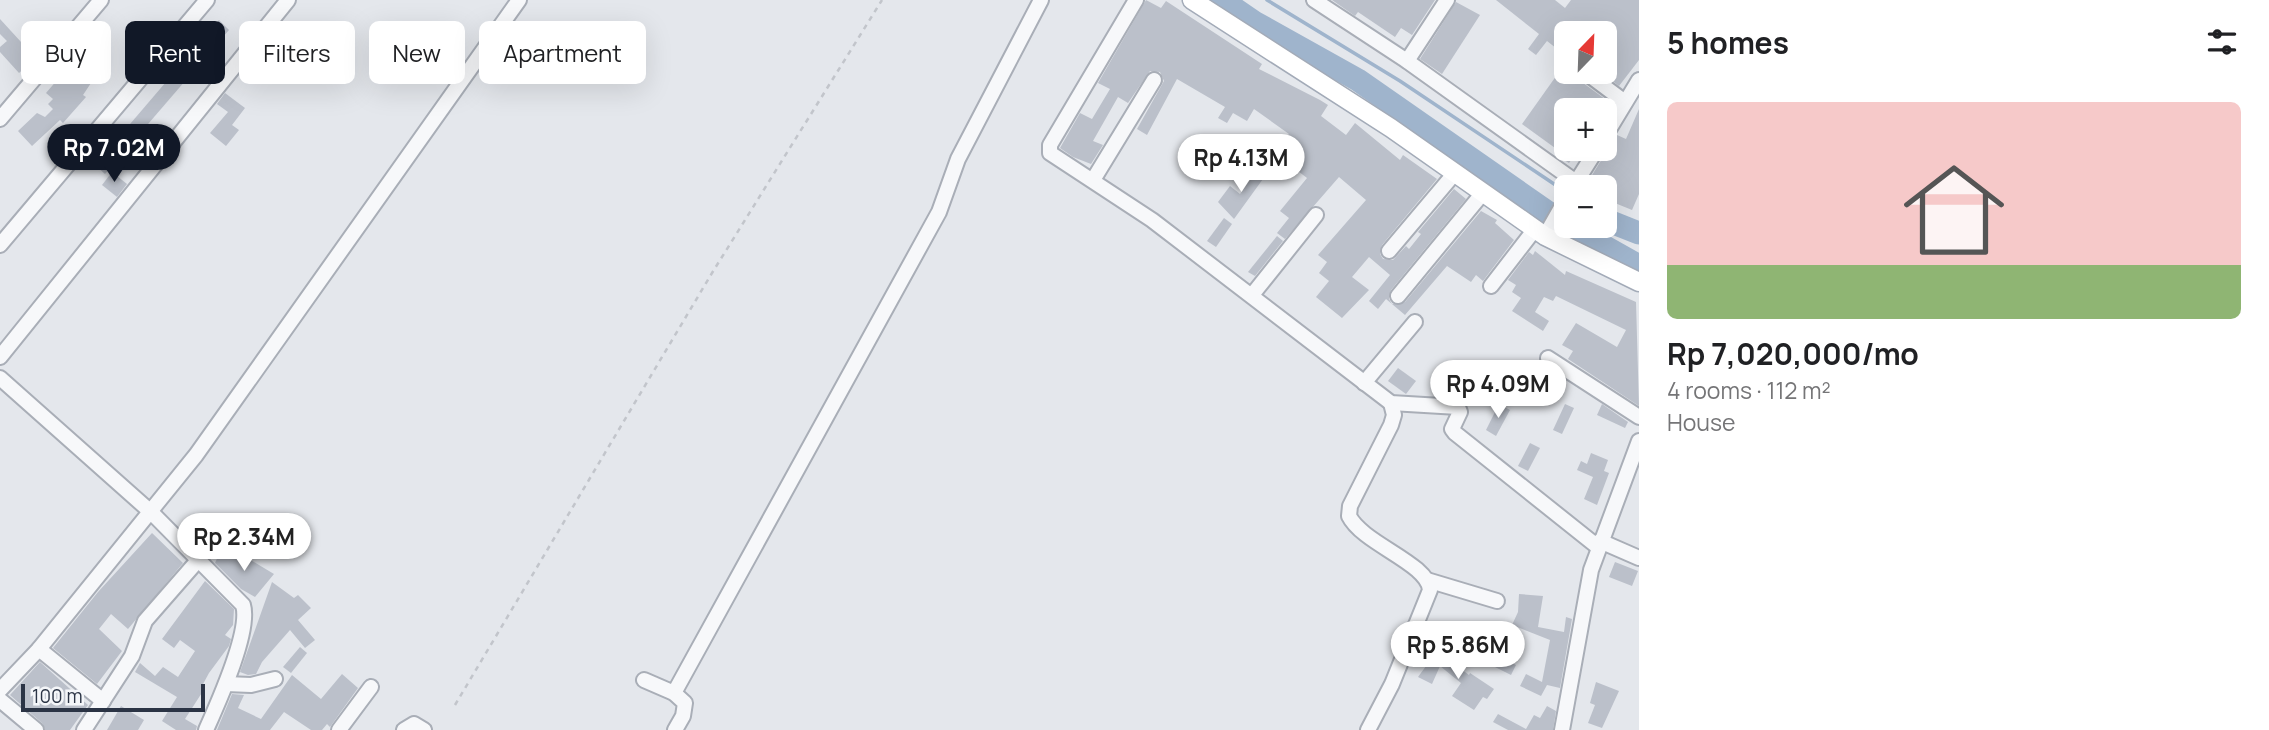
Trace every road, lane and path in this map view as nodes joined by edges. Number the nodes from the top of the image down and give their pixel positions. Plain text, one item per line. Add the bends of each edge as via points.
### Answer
1 (101, 0) edge
2 (207, 0) edge
3 (288, 0) edge
4 (519, 0) edge
5 (529, 0) edge
6 (881, 0) edge
7 (1041, 0) edge
8 (1136, 0) edge
9 (1192, 0) edge
10 (1314, 0) edge
11 (1447, 0) edge
12 (1407, 61) junction
13 (1154, 80) dead end
14 (1601, 84) edge
15 (1637, 87) edge
16 (1625, 102) junction
17 (1617, 116) edge
18 (0, 118) edge
19 (1454, 174) junction
20 (1561, 175) edge
21 (1093, 180) junction
22 (1482, 194) junction
23 (1316, 215) dead end
24 (1554, 216) edge
25 (1543, 232) junction
26 (0, 245) edge
27 (1389, 251) dead end
28 (1639, 282) edge
29 (1491, 286) dead end
30 (1252, 295) junction
31 (1398, 296) dead end
32 (1415, 322) dead end
33 (0, 357) edge
34 (1548, 358) dead end
35 (0, 378) edge
36 (1364, 383) junction
37 (1391, 403) junction
38 (1639, 417) edge
39 (1639, 440) edge
40 (196, 455) junction
41 (152, 513) junction
42 (1599, 544) junction
43 (200, 558) junction
44 (1639, 558) edge
45 (1427, 580) junction
46 (1497, 601) dead end
47 (39, 649) junction
48 (275, 679) dead end
49 (644, 680) dead end
50 (226, 684) junction
51 (371, 687) dead end
52 (0, 690) edge
53 (674, 693) junction
54 (0, 700) edge
55 (103, 701) junction
56 (455, 705) dead end
57 (345, 728) edge
58 (36, 730) edge
59 (84, 730) edge
60 (206, 730) edge
61 (404, 730) edge
62 (424, 730) edge
63 (675, 730) edge
64 (1368, 730) edge
65 (1562, 730) edge

1 - 18 street
2 - 26 street
3 - 33 street
4 - 40 street
5 - 40 street via 209,447
6 - 56 path via 712,272
7 - 53 street via 958,159 939,212
8 - 21 street via 1049,150
9 - 19 main road
10 - 12 street
11 - 12 street
12 - 20 street
13 - 21 street
14 - 16 street
15 - 16 street
16 - 17 street
19 - 22 main road
19 - 27 street
21 - 30 street
22 - 25 main road
22 - 31 street
23 - 30 street
24 - 25 street
25 - 28 main road
25 - 29 street
30 - 36 street
32 - 36 street
34 - 38 street
35 - 41 street
36 - 37 street
37 - 42 street via 1458,407 1455,433
37 - 45 street via 1391,425 1349,516 1362,533
39 - 42 street
40 - 41 street
41 - 43 street
41 - 47 street
42 - 44 street
42 - 65 street via 1586,590
43 - 50 street via 246,613
43 - 55 street via 145,621 132,656
45 - 46 street
45 - 64 street via 1430,590 1398,671
47 - 52 street
47 - 55 street
48 - 50 street via 251,685
49 - 53 street
50 - 60 street
51 - 57 street
53 - 63 street via 685,703
54 - 58 street
55 - 59 street
61 - 62 street via 414,724

